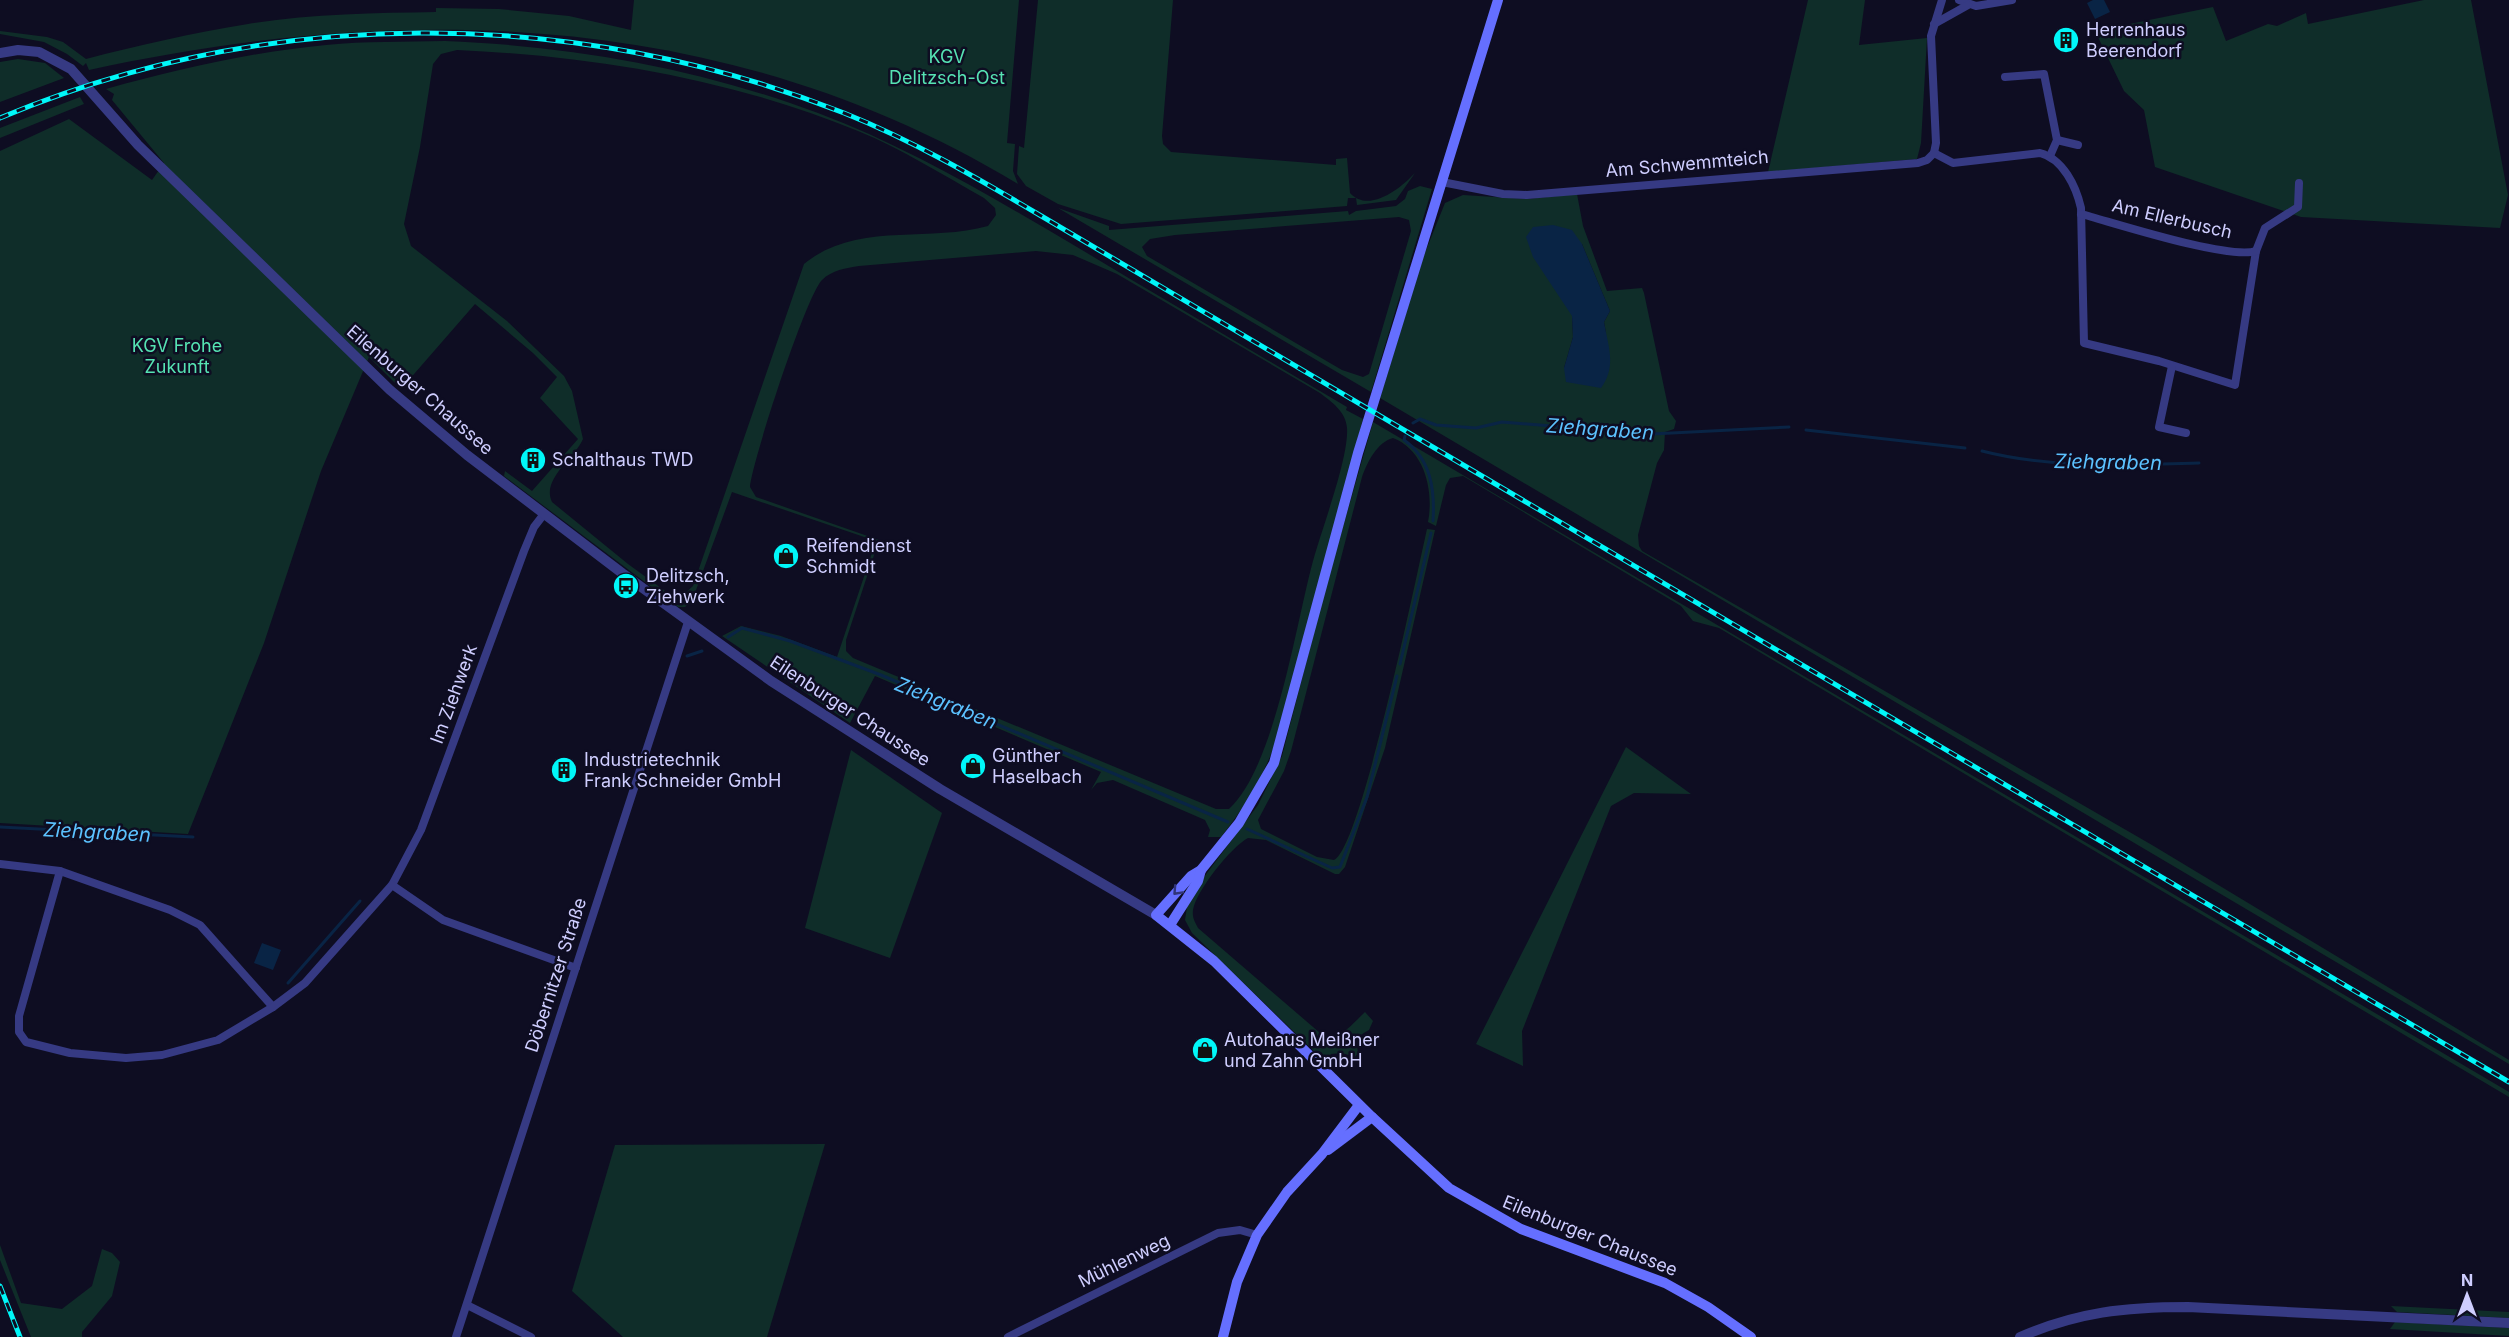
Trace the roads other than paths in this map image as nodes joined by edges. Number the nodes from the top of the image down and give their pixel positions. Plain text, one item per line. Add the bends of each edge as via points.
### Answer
1 (1498, 0) edge
2 (1942, 0) edge
3 (1959, 0) edge
4 (2012, 0) edge
5 (1968, 5) junction
6 (1934, 24) junction
7 (0, 53) edge
8 (2005, 77) dead end
9 (2057, 140) junction
10 (2078, 145) dead end
11 (1934, 153) junction
12 (2050, 156) junction
13 (1442, 182) junction
14 (2299, 183) dead end
15 (2081, 214) junction
16 (2256, 252) junction
17 (2172, 366) junction
18 (2186, 433) dead end
19 (544, 514) junction
20 (688, 622) junction
21 (0, 864) edge
22 (1201, 870) junction
23 (60, 871) junction
24 (392, 885) junction
25 (1156, 915) junction
26 (1170, 925) junction
27 (576, 968) junction
28 (273, 1007) junction
29 (1359, 1105) junction
30 (1371, 1118) junction
31 (1323, 1154) junction
32 (1257, 1235) junction
33 (466, 1305) junction
34 (2509, 1323) edge
35 (456, 1337) edge
36 (531, 1337) edge
37 (1008, 1337) edge
38 (1223, 1337) edge
39 (1750, 1337) edge
40 (2020, 1337) edge

1 - 13 main road
2 - 6 street
3 - 5 street
4 - 5 street
5 - 6 street
6 - 11 street
7 - 19 street, Eilenburger Chaussee via 39,52 71,69 138,146 326,330 419,416
8 - 9 street via 2044,74
9 - 10 street
9 - 12 street
11 - 12 street via 1953,163 2040,153
11 - 13 street, Am Schwemmteich via 1918,163 1527,195
12 - 15 street via 2077,190
13 - 22 main road via 1358,453 1279,747 1248,812
14 - 16 street via 2298,207 2265,228
15 - 16 street, Am Ellerbusch via 2215,249
15 - 17 street via 2084,344
16 - 17 street via 2235,385
17 - 18 street via 2160,427
19 - 20 street, Eilenburger Chaussee
19 - 24 street, Im Ziehwerk via 524,551 421,830
20 - 25 street, Eilenburger Chaussee via 771,681 940,789
20 - 27 street, Döbernitzer Straße
21 - 23 street
22 -> 25 main road
22 - 26 main road
23 - 28 street via 170,910 200,925
23 - 28 street, Im Ziehwerk via 18,1016 18,1032 26,1042 70,1053 126,1058 162,1055 218,1040
24 - 27 street via 443,920
24 - 28 street, Im Ziehwerk via 305,983
25 - 26 main road, Eilenburger Chaussee
26 - 29 main road, Eilenburger Chaussee via 1214,961
27 - 33 street, Döbernitzer Straße
29 - 30 main road, Eilenburger Chaussee
29 - 31 main road
30 - 31 main road
30 - 39 main road, Eilenburger Chaussee via 1470,1202 1521,1229 1665,1283
31 - 32 main road via 1287,1192
32 - 37 street, Mühlenweg via 1240,1230 1218,1233
32 - 38 main road via 1237,1282
33 - 35 street, Döbernitzer Straße
33 - 36 street
34 - 40 street via 2140,1307 2081,1315

